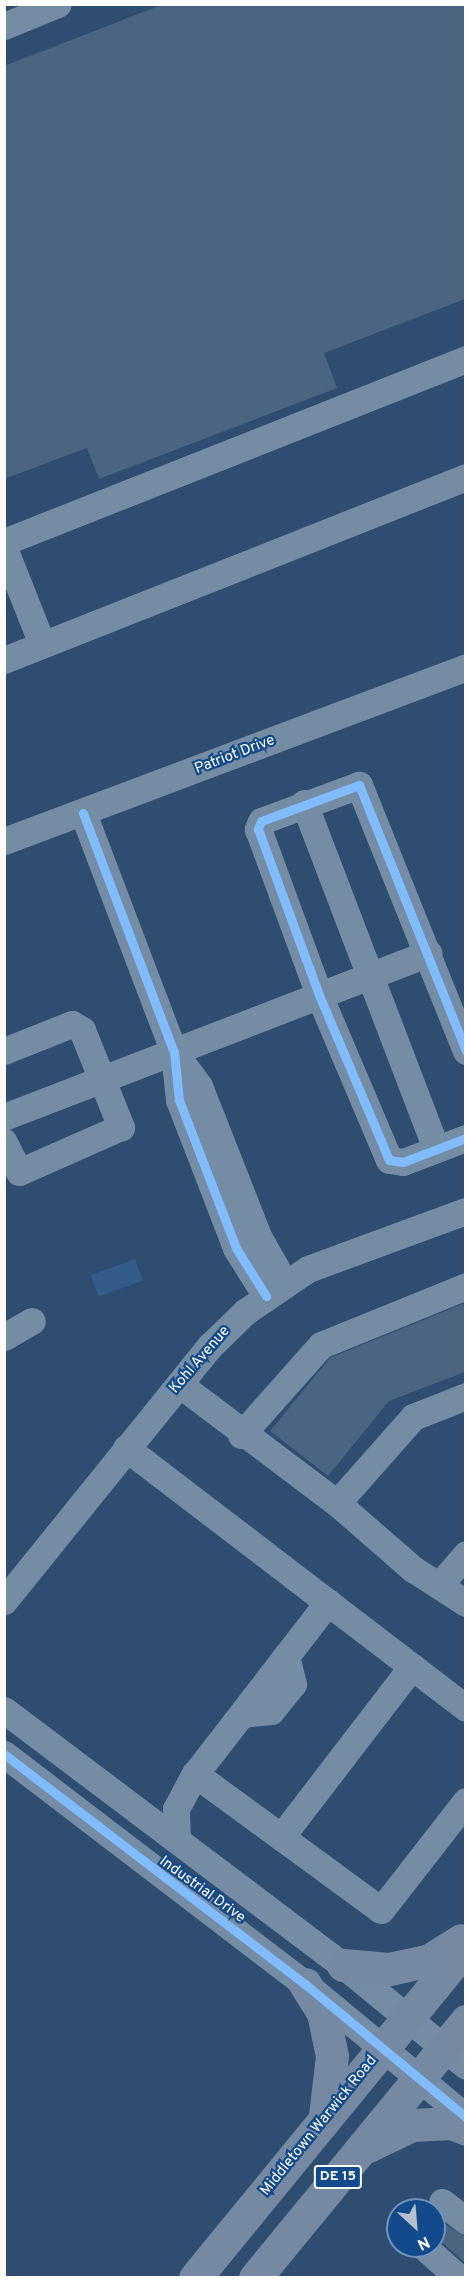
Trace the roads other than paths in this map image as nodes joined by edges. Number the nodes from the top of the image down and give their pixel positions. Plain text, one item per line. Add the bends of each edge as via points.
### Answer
1 (58, 4) edge
2 (4, 26) edge
3 (465, 359) edge
4 (465, 477) edge
5 (4, 542) edge
6 (4, 548) edge
7 (42, 644) junction
8 (4, 660) edge
9 (465, 667) edge
10 (304, 803) junction
11 (83, 813) junction
12 (4, 841) edge
13 (428, 953) junction
14 (368, 976) junction
15 (319, 995) junction
16 (4, 1051) edge
17 (465, 1051) edge
18 (174, 1052) junction
19 (102, 1080) junction
20 (4, 1117) edge
21 (465, 1138) edge
22 (4, 1142) edge
23 (436, 1149) junction
24 (465, 1211) edge
25 (465, 1286) edge
26 (275, 1289) junction
27 (32, 1321) dead end
28 (4, 1337) edge
29 (179, 1384) junction
30 (465, 1396) edge
31 (241, 1435) junction
32 (126, 1448) junction
33 (337, 1503) junction
34 (465, 1554) edge
35 (441, 1583) junction
36 (4, 1601) edge
37 (328, 1602) junction
38 (465, 1603) edge
39 (412, 1666) junction
40 (465, 1708) edge
41 (4, 1710) edge
42 (4, 1754) edge
43 (195, 1774) junction
44 (465, 1801) edge
45 (281, 1837) junction
46 (177, 1840) junction
47 (465, 1938) edge
48 (465, 1947) edge
49 (343, 1965) junction
50 (305, 1984) junction
51 (408, 2017) junction
52 (465, 2022) edge
53 (383, 2048) junction
54 (455, 2057) edge
55 (421, 2077) junction
56 (465, 2117) edge
57 (324, 2120) junction
58 (465, 2129) edge
59 (354, 2156) junction
60 (446, 2205) edge
61 (465, 2222) edge
62 (437, 2258) edge
63 (195, 2277) edge
64 (255, 2277) edge
65 (459, 2277) edge

1 - 2 street
3 - 5 street
4 - 7 street
6 - 7 street
7 - 8 street
9 - 11 street, Patriot Drive
10 - 13 street via 359,785
10 - 14 street
10 - 15 street via 261,821 258,829
11 - 12 street, Patriot Drive
11 - 18 street
13 - 14 street
13 - 17 street
14 - 15 street
14 - 23 street
15 - 18 street
15 - 23 street via 389,1160 404,1162
16 - 19 street via 72,1024 81,1030
18 - 19 street
18 - 26 street via 183,1111 236,1248
19 - 20 street
19 - 22 street via 121,1127 98,1142 19,1172
21 - 23 street
24 - 26 street, Kohl Avenue
25 - 31 street via 321,1346
26 - 29 street, Kohl Avenue via 210,1346
27 - 28 street
29 - 31 street
29 - 32 street, Kohl Avenue
30 - 33 street via 412,1417
31 - 33 street
32 - 36 street, Kohl Avenue
32 - 37 street
33 - 35 street via 413,1569
34 - 35 street
35 - 38 street
37 - 39 street
37 - 43 street
39 - 40 street
39 - 45 street
41 - 46 street, Industrial Drive
42 - 50 street, Industrial Drive
43 - 45 street
43 - 46 street via 176,1809
44 - 45 street via 381,1910
46 - 49 street, Industrial Drive
47 - 49 main road via 428,1960 389,1969
48 - 51 main road, Middletown Warwick Road / DE 15
49 - 51 street, Industrial Drive
50 - 53 street, Industrial Drive
50 - 57 main road via 323,2013 332,2056 333,2085
51 - 53 main road, Middletown Warwick Road / DE 15
51 - 54 street, Industrial Drive
52 - 54 main road, DE 15
53 - 55 street, Industrial Drive
53 - 57 main road, Middletown Warwick Road / DE 15
54 - 55 main road, DE 15
55 - 56 street, Industrial Drive
55 - 59 main road, DE 15
57 - 63 main road, Middletown Warwick Road / DE 15
58 - 59 main road via 452,2123 412,2126 383,2135
59 - 64 main road, DE 15
60 - 61 street
62 - 65 street

